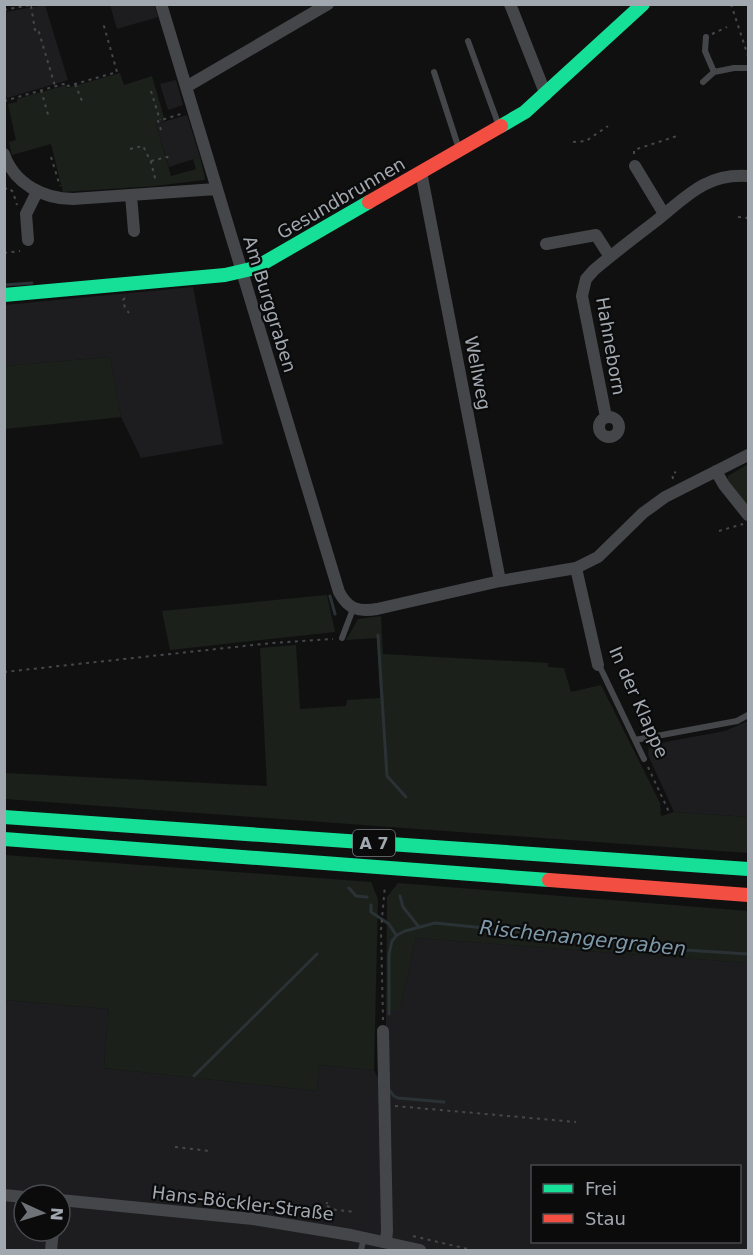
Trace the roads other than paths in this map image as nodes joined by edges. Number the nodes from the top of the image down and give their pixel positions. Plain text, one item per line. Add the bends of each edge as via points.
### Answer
1 (162, 4) edge
2 (328, 4) edge
3 (510, 4) edge
4 (643, 4) edge
5 (706, 37) road end
6 (468, 41) dead end
7 (748, 68) edge
8 (434, 72) dead end
9 (714, 72) junction
10 (703, 82) dead end
11 (186, 87) junction
12 (546, 95) junction
13 (500, 126) junction
14 (459, 149) junction
15 (4, 154) edge
16 (635, 166) road end
17 (421, 172) junction
18 (748, 176) edge
19 (216, 189) junction
20 (37, 192) junction
21 (131, 195) junction
22 (664, 214) junction
23 (134, 231) dead end
24 (28, 240) dead end
25 (546, 244) dead end
26 (610, 257) junction
27 (241, 272) junction
28 (4, 295) edge
29 (606, 417) dead end
30 (748, 455) edge
31 (716, 471) junction
32 (748, 515) edge
33 (576, 568) junction
34 (500, 581) junction
35 (353, 609) junction
36 (342, 638) road end
37 (598, 664) joint
38 (748, 716) edge
39 (635, 740) junction
40 (644, 759) road end
41 (4, 817) edge
42 (4, 839) edge
43 (748, 869) edge
44 (748, 895) edge
45 (383, 1031) road end
46 (72, 1201) edge
47 (364, 1238) junction
48 (386, 1242) junction
49 (361, 1251) edge
50 (420, 1251) edge

1 - 11 street, Am Burggraben
2 - 11 street
3 - 12 street
4 - 12 main road, Gesundbrunnen
5 - 9 lane via 705,51
6 - 13 lane
7 - 9 lane
8 - 14 lane
9 - 10 lane
11 - 19 street, Am Burggraben
12 - 13 main road, Gesundbrunnen
13 - 14 main road, Gesundbrunnen
14 - 17 main road, Gesundbrunnen
15 - 20 street via 13,170
16 - 22 street
17 - 27 main road, Gesundbrunnen via 255,268
17 - 34 street, Wellweg
18 - 22 street, Hahneborn via 714,180 700,186
19 - 21 street
19 - 27 street, Am Burggraben
20 - 21 street via 63,199
20 - 24 street via 26,214
21 - 23 street
22 - 26 street, Hahneborn
25 - 26 street via 596,235
26 - 29 street, Hahneborn via 590,273 582,296
27 - 28 main road, Gesundbrunnen
27 - 35 street, Am Burggraben via 339,592
30 - 31 street
31 - 32 street
31 - 33 street via 664,497 598,557
33 - 34 street
33 - 37 street, In der Klappe
34 - 35 street via 377,609
35 - 36 lane
37 - 39 lane, In der Klappe
38 - 39 lane
39 - 40 lane, In der Klappe
41 - 43 main road, A 7
42 - 44 main road, A 7
45 - 48 street
46 - 47 street, Hans-Böckler-Straße via 254,1219
47 - 48 street, Hans-Böckler-Straße
47 - 49 lane
48 - 50 street, Hans-Böckler-Straße

